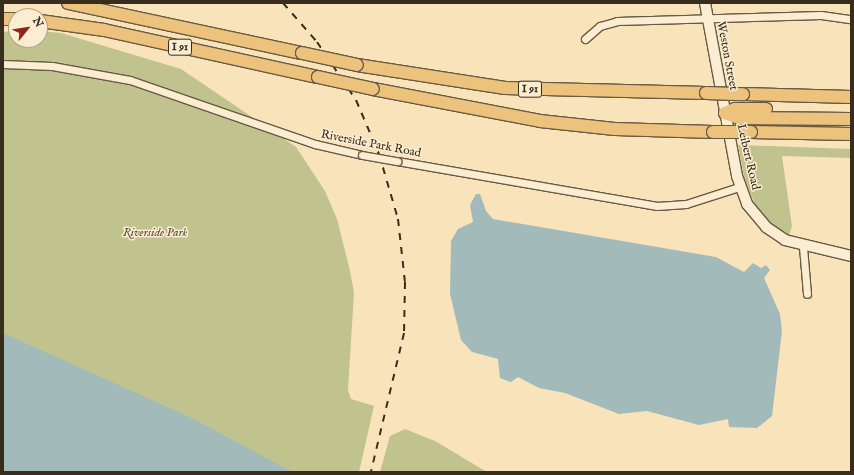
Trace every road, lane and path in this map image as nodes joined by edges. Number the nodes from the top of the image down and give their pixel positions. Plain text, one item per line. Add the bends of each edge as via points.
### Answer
1 (68, 3) edge
2 (704, 3) edge
3 (707, 18) junction
4 (851, 19) edge
5 (48, 22) edge
6 (585, 39) dead end
7 (3, 64) edge
8 (850, 97) edge
9 (851, 112) edge
10 (725, 113) junction
11 (851, 119) edge
12 (849, 135) edge
13 (739, 187) junction
14 (803, 247) junction
15 (851, 256) edge
16 (807, 294) dead end

1 - 8 highway, I 91, bridge via 357,65 505,88
2 - 3 street, Weston Street
3 - 4 street via 823,15
3 - 6 street via 617,21 600,26
3 - 10 street, Weston Street
5 - 12 highway, I 91, bridge via 99,29 372,90 540,121 615,129
7 - 13 street, Riverside Park Road, bridge via 52,66 130,80 315,144 362,155 653,206 686,204
9 - 10 highway via 740,109
10 - 11 highway via 739,118
10 - 13 street, Leibert Road
13 - 14 street, Leibert Road via 750,209 766,227
14 - 15 street, Leibert Road
14 - 16 street

